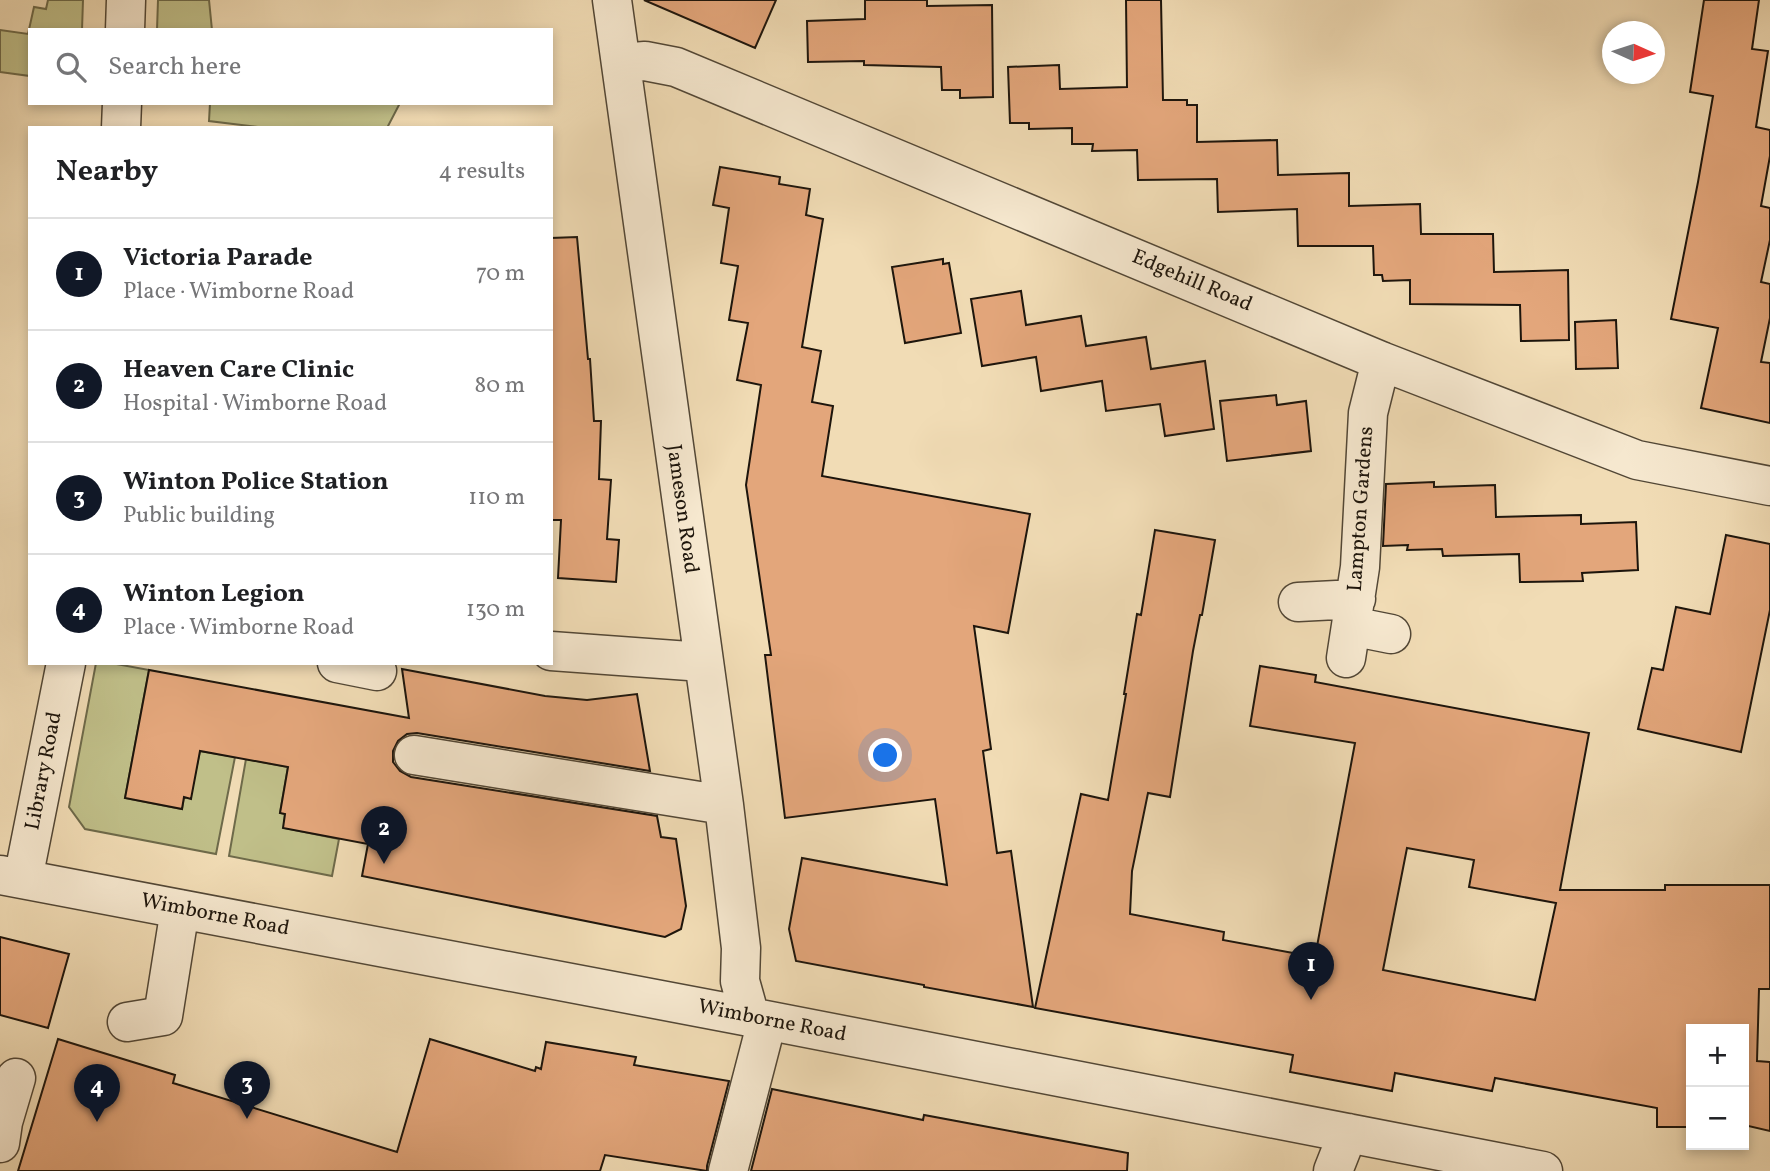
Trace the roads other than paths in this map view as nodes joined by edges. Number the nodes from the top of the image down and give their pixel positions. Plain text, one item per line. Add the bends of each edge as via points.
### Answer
1 (126, 0) edge
2 (612, 0) edge
3 (125, 28) edge
4 (621, 63) junction
5 (122, 105) edge
6 (121, 126) edge
7 (1381, 361) junction
8 (1770, 486) edge
9 (1298, 602) dead end
10 (1351, 628) junction
11 (1391, 634) dead end
12 (553, 651) edge
13 (703, 662) junction
14 (65, 665) edge
15 (347, 665) edge
16 (377, 671) dead end
17 (414, 755) dead end
18 (724, 805) junction
19 (12, 877) edge
20 (180, 909) junction
21 (759, 1019) junction
22 (127, 1022) dead end
23 (16, 1078) dead end
24 (1348, 1133) junction
25 (0, 1143) edge
26 (728, 1171) edge
27 (1333, 1171) edge
28 (1543, 1171) edge

1 - 3 street
2 - 4 street, Jameson Road
4 - 7 street, Edgehill Road via 645,61 676,67
4 - 13 street, Jameson Road
5 - 6 street
7 - 8 street, Edgehill Road via 1637,460
7 - 10 street, Lampton Gardens via 1368,414 1360,567
9 - 10 street
10 - 11 street
12 - 13 street
13 - 18 street, Jameson Road
14 - 19 street, Library Road
15 - 16 street
17 - 18 street
18 - 21 street, Jameson Road via 741,948 740,981
19 - 20 street, Wimborne Road
20 - 21 street, Wimborne Road
20 - 22 street via 163,1016
21 - 24 street, Wimborne Road
21 - 26 street
23 - 25 street
24 - 27 street
24 - 28 street, Wimborne Road

